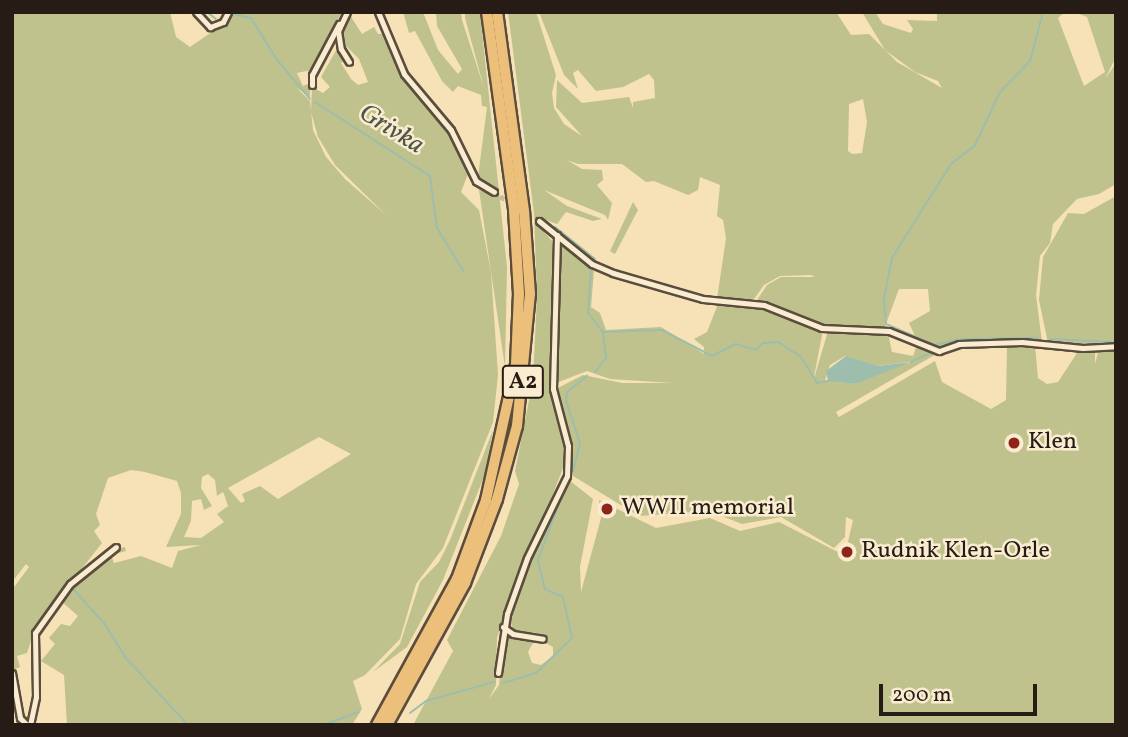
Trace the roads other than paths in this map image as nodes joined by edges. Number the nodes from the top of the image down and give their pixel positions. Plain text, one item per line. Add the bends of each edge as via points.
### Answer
1 (196, 12) edge
2 (228, 12) edge
3 (347, 12) edge
4 (379, 12) edge
5 (487, 12) edge
6 (497, 12) edge
7 (338, 24) junction
8 (349, 62) dead end
9 (312, 85) dead end
10 (494, 192) tunnel mouth
11 (539, 221) dead end
12 (557, 235) junction
13 (1116, 346) edge
14 (116, 547) dead end
15 (503, 627) junction
16 (543, 639) dead end
17 (12, 673) edge
18 (498, 673) dead end
19 (28, 725) edge
20 (377, 725) edge
21 (387, 725) edge

1 - 2 street via 210,27 223,22
3 - 7 street
4 - 10 street via 404,74 451,130 476,181
5 - 20 highway, A2 via 514,209 519,294 516,365 486,500 457,579
6 - 21 highway, A2 via 524,211 530,294 517,426 497,499 465,583
7 - 8 street via 341,49
7 - 9 street via 312,75
11 - 12 street
12 - 13 street via 592,264 657,288 703,299 764,305 822,328 889,331 935,350 959,344 1022,342
12 - 15 street via 553,388 568,446 567,476 527,558
14 - 19 street via 70,584 35,633 36,697
15 - 16 street via 513,634
15 - 18 street
17 - 19 street via 20,718

